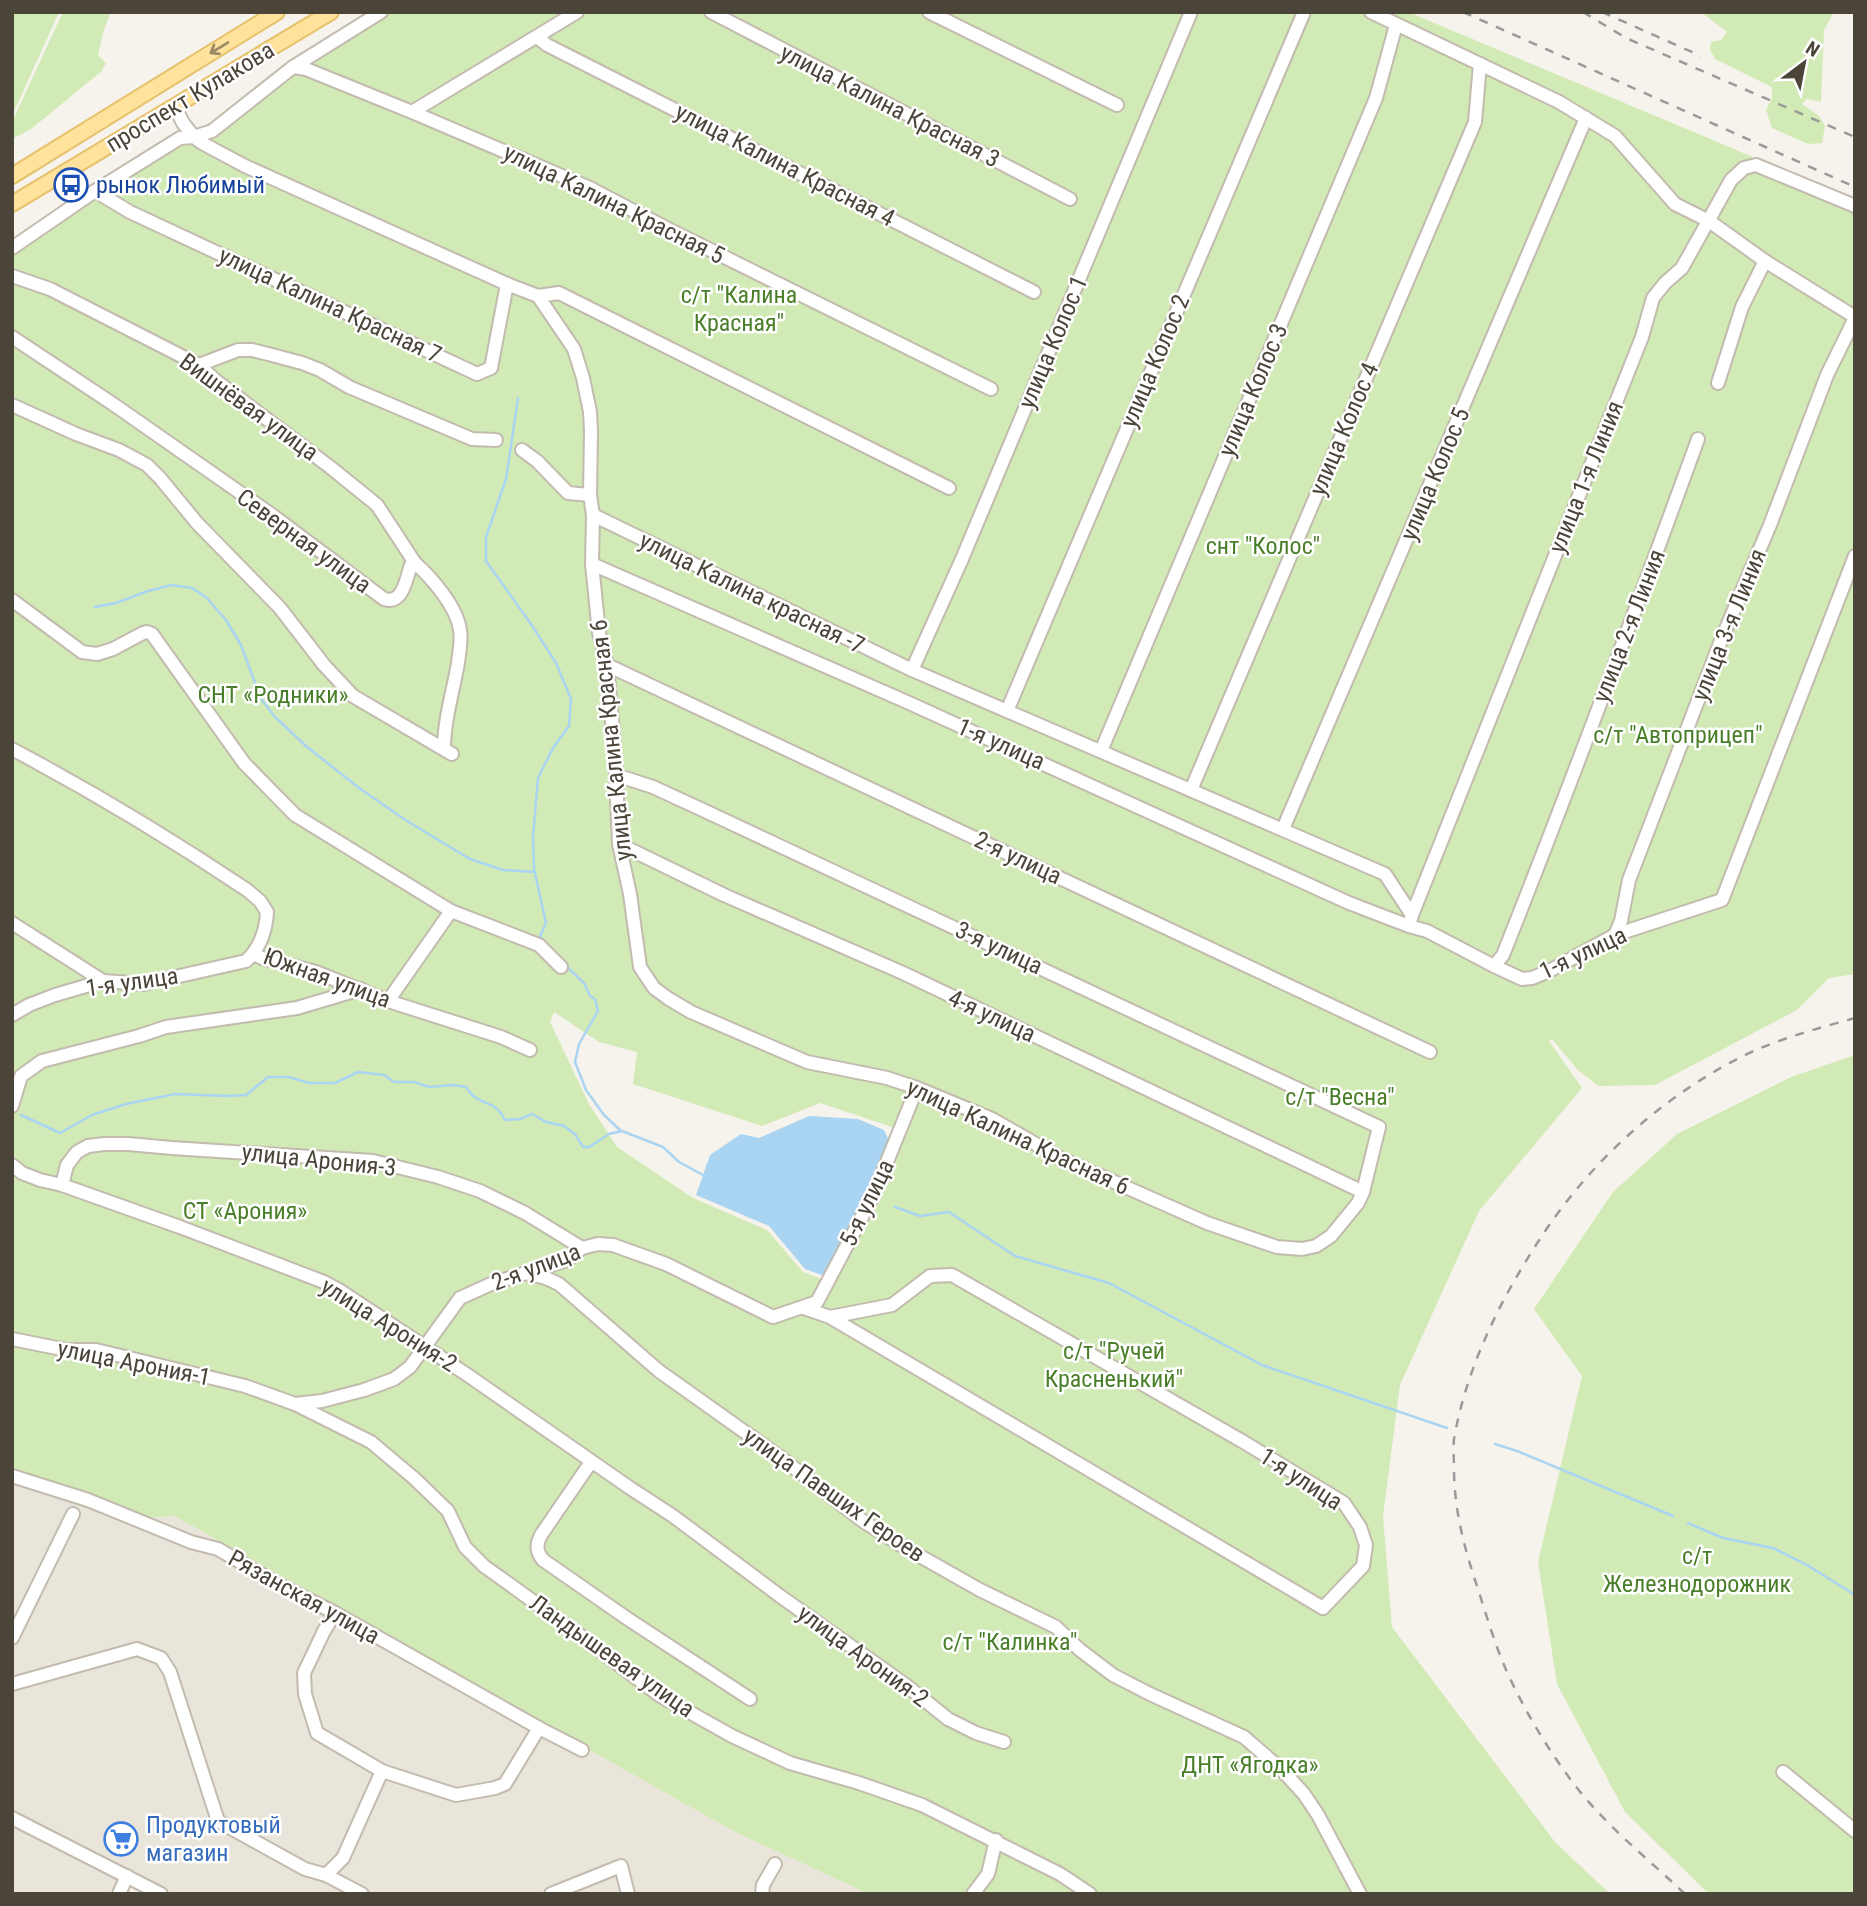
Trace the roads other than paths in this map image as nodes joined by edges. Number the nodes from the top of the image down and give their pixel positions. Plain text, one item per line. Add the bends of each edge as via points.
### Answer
1 (277, 12) edge
2 (331, 12) edge
3 (381, 12) edge
4 (577, 12) edge
5 (711, 12) edge
6 (929, 12) edge
7 (1191, 12) edge
8 (1304, 12) edge
9 (1371, 12) edge
10 (1396, 26) junction
11 (537, 37) junction
12 (1480, 64) junction
13 (299, 68) junction
14 (1117, 105) dead end
15 (175, 107) junction
16 (412, 112) junction
17 (1586, 118) junction
18 (194, 136) junction
19 (12, 176) edge
20 (95, 191) junction
21 (1070, 199) dead end
22 (12, 204) edge
23 (1855, 206) edge
24 (1709, 221) junction
25 (12, 248) edge
26 (1765, 261) junction
27 (12, 276) edge
28 (508, 284) junction
29 (1034, 292) dead end
30 (538, 296) junction
31 (1855, 318) edge
32 (12, 337) edge
33 (199, 365) junction
34 (1718, 383) dead end
35 (991, 389) dead end
36 (12, 405) edge
37 (1698, 439) dead end
38 (496, 440) dead end
39 (523, 450) dead end
40 (949, 488) dead end
41 (590, 495) junction
42 (593, 515) junction
43 (1855, 556) edge
44 (415, 563) junction
45 (592, 564) junction
46 (12, 600) edge
47 (607, 665) junction
48 (912, 670) junction
49 (1007, 711) junction
50 (12, 748) edge
51 (1101, 751) junction
52 (617, 775) junction
53 (1191, 790) junction
54 (1283, 830) junction
55 (619, 844) junction
56 (451, 911) junction
57 (1411, 920) junction
58 (12, 923) edge
59 (1615, 935) junction
60 (254, 957) junction
61 (1494, 966) junction
62 (561, 967) dead end
63 (103, 981) junction
64 (361, 989) junction
65 (388, 1001) junction
66 (12, 1015) edge
67 (530, 1050) dead end
68 (1430, 1052) dead end
69 (917, 1088) junction
70 (12, 1106) edge
71 (12, 1165) edge
72 (62, 1185) junction
73 (1363, 1192) junction
74 (582, 1248) junction
75 (525, 1273) junction
76 (804, 1308) junction
77 (830, 1317) junction
78 (12, 1339) edge
79 (425, 1348) junction
80 (295, 1404) junction
81 (591, 1462) junction
82 (12, 1476) edge
83 (73, 1514) dead end
84 (335, 1613) junction
85 (12, 1638) edge
86 (12, 1684) edge
87 (750, 1699) dead end
88 (539, 1728) junction
89 (1004, 1742) dead end
90 (582, 1750) dead end
91 (382, 1772) junction
92 (1783, 1772) dead end
93 (12, 1818) edge
94 (1855, 1831) edge
95 (996, 1840) junction
96 (775, 1864) dead end
97 (326, 1875) junction
98 (127, 1876) junction
99 (119, 1894) edge
100 (161, 1894) edge
101 (362, 1894) edge
102 (551, 1894) edge
103 (628, 1894) edge
104 (762, 1894) edge
105 (974, 1894) edge
106 (1090, 1894) edge
107 (1360, 1894) edge

1 -> 19 main road, проспект Кулакова
2 - 15 main road, проспект Кулакова
3 - 13 street
4 - 11 street
5 - 21 street, улица Калина Красная 3
6 - 14 street
7 - 48 street, улица Колос 1
8 - 49 street, улица Колос 2
9 - 10 street
10 - 12 street
10 - 51 street, улица Колос 3 via 1376,98
11 - 16 street
11 - 29 street, улица Калина Красная 4
12 - 17 street
12 - 53 street, улица Колос 4 via 1475,122
13 - 16 street, улица Калина Красная 5
13 - 18 street via 212,131
15 - 18 street
15 - 22 main road, проспект Кулакова
16 - 35 street, улица Калина Красная 5 via 590,188
17 - 24 street via 1615,136 1675,204
17 - 54 street, улица Колос 5
18 - 20 street via 180,138
18 - 28 street via 245,166
20 - 25 street
20 - 28 street, улица Калина Красная 7 via 130,212 477,374 491,368
23 - 24 street, улица 1-я Линия via 1756,166 1744,168 1731,180
24 - 26 street
24 - 57 street, улица 1-я Линия via 1682,268 1653,298 1642,337
26 - 31 street
26 - 34 street via 1742,307
27 - 33 street, Вишнёвая улица via 50,289
28 - 30 street
30 - 40 street via 559,293
30 - 41 street, улица Калина Красная 6 via 574,349 583,378 592,431
31 - 59 street, улица 3-я Линия via 1827,375 1722,638 1629,880
32 - 44 street, Северная улица via 272,515 384,598 396,599
33 - 38 street via 238,350 272,355 320,370 472,439
33 - 44 street, Вишнёвая улица via 377,505
36 - 44 street, Северная улица via 146,465 280,608 354,696 448,752 444,735 461,632 453,611 426,571
37 - 61 street, улица 2-я Линия via 1537,870 1503,955
39 - 41 street via 568,493
41 - 42 street, улица Калина Красная 6
42 - 45 street, улица Калина Красная 6
42 - 48 street, улица Калина красная -7
43 - 59 street, 1-я улица via 1722,900
45 - 47 street, улица Калина Красная 6
45 - 57 street, 1-я улица via 1349,903
46 - 56 street via 82,652 97,654 143,632 152,634 244,763 295,816
47 - 52 street, улица Калина Красная 6
47 - 68 street, 2-я улица
48 - 49 street, 1-я улица
49 - 51 street, 1-я улица
50 - 60 street, Южная улица via 157,831 260,901 267,919
51 - 53 street, 1-я улица
52 - 55 street, улица Калина Красная 6
52 - 73 street, 3-я улица via 653,787 1379,1126
53 - 54 street, 1-я улица
54 - 57 street, 1-я улица via 1385,874
55 - 69 street, улица Калина Красная 6 via 639,967 654,988 691,1012 807,1062
55 - 73 street, 4-я улица via 916,979
56 - 62 street via 539,945
56 - 65 street
57 - 61 street, 1-я улица
58 - 63 street
59 - 61 street, 1-я улица via 1532,978 1522,979
60 - 63 street, 1-я улица via 144,984
60 - 64 street, Южная улица
63 - 66 street, 1-я улица via 55,995
64 - 65 street, Южная улица
64 - 70 street via 297,1009 166,1027 42,1060 21,1076
65 - 67 street, Южная улица
69 - 73 street, улица Калина Красная 6 via 992,1119 1060,1158 1207,1223 1277,1247 1316,1246 1331,1236
69 - 76 street, 5-я улица via 873,1196 817,1303
71 - 72 street, улица Арония-2 via 22,1173
72 - 74 street, улица Арония-3 via 67,1165 77,1152 104,1144 373,1161 480,1191
72 - 79 street, улица Арония-2 via 324,1282
74 - 75 street, 2-я улица via 567,1261
74 - 76 street, 2-я улица via 613,1245 666,1264 773,1317
75 - 79 street, 2-я улица via 460,1298
75 - 107 street, улица Павших Героев via 559,1284 659,1371 863,1521 980,1590 1056,1627 1113,1675 1244,1737 1304,1794
76 - 77 street, 1-я улица
77 - 77 street, 1-я улица via 1323,1608 1363,1566 1366,1545 1344,1503 952,1275 930,1276 891,1305
78 - 80 street, улица Арония-1 via 140,1360 245,1386
79 - 80 street, 2-я улица via 394,1379 322,1401
79 - 81 street, улица Арония-2
80 - 95 street, Ландышевая улица via 371,1442 448,1511 465,1548 484,1566 659,1695 790,1763 922,1805
81 - 87 street via 541,1535 538,1553
81 - 89 street, улица Арония-2 via 673,1516 948,1719
82 - 84 street, Рязанская улица via 218,1549
83 - 85 street
84 - 88 street, Рязанская улица
84 - 91 street via 304,1673 304,1694 317,1733
86 - 97 street via 136,1649 161,1658 170,1672 218,1821 305,1869
88 - 90 street, Рязанская улица
88 - 91 street via 505,1784 495,1788 456,1796
91 - 97 street via 343,1858
92 - 94 street
93 - 98 street
95 - 105 street via 988,1874
95 - 106 street, Ландышевая улица
96 - 104 street
97 - 101 street
98 - 99 street
98 - 100 street
102 - 103 street via 621,1866

